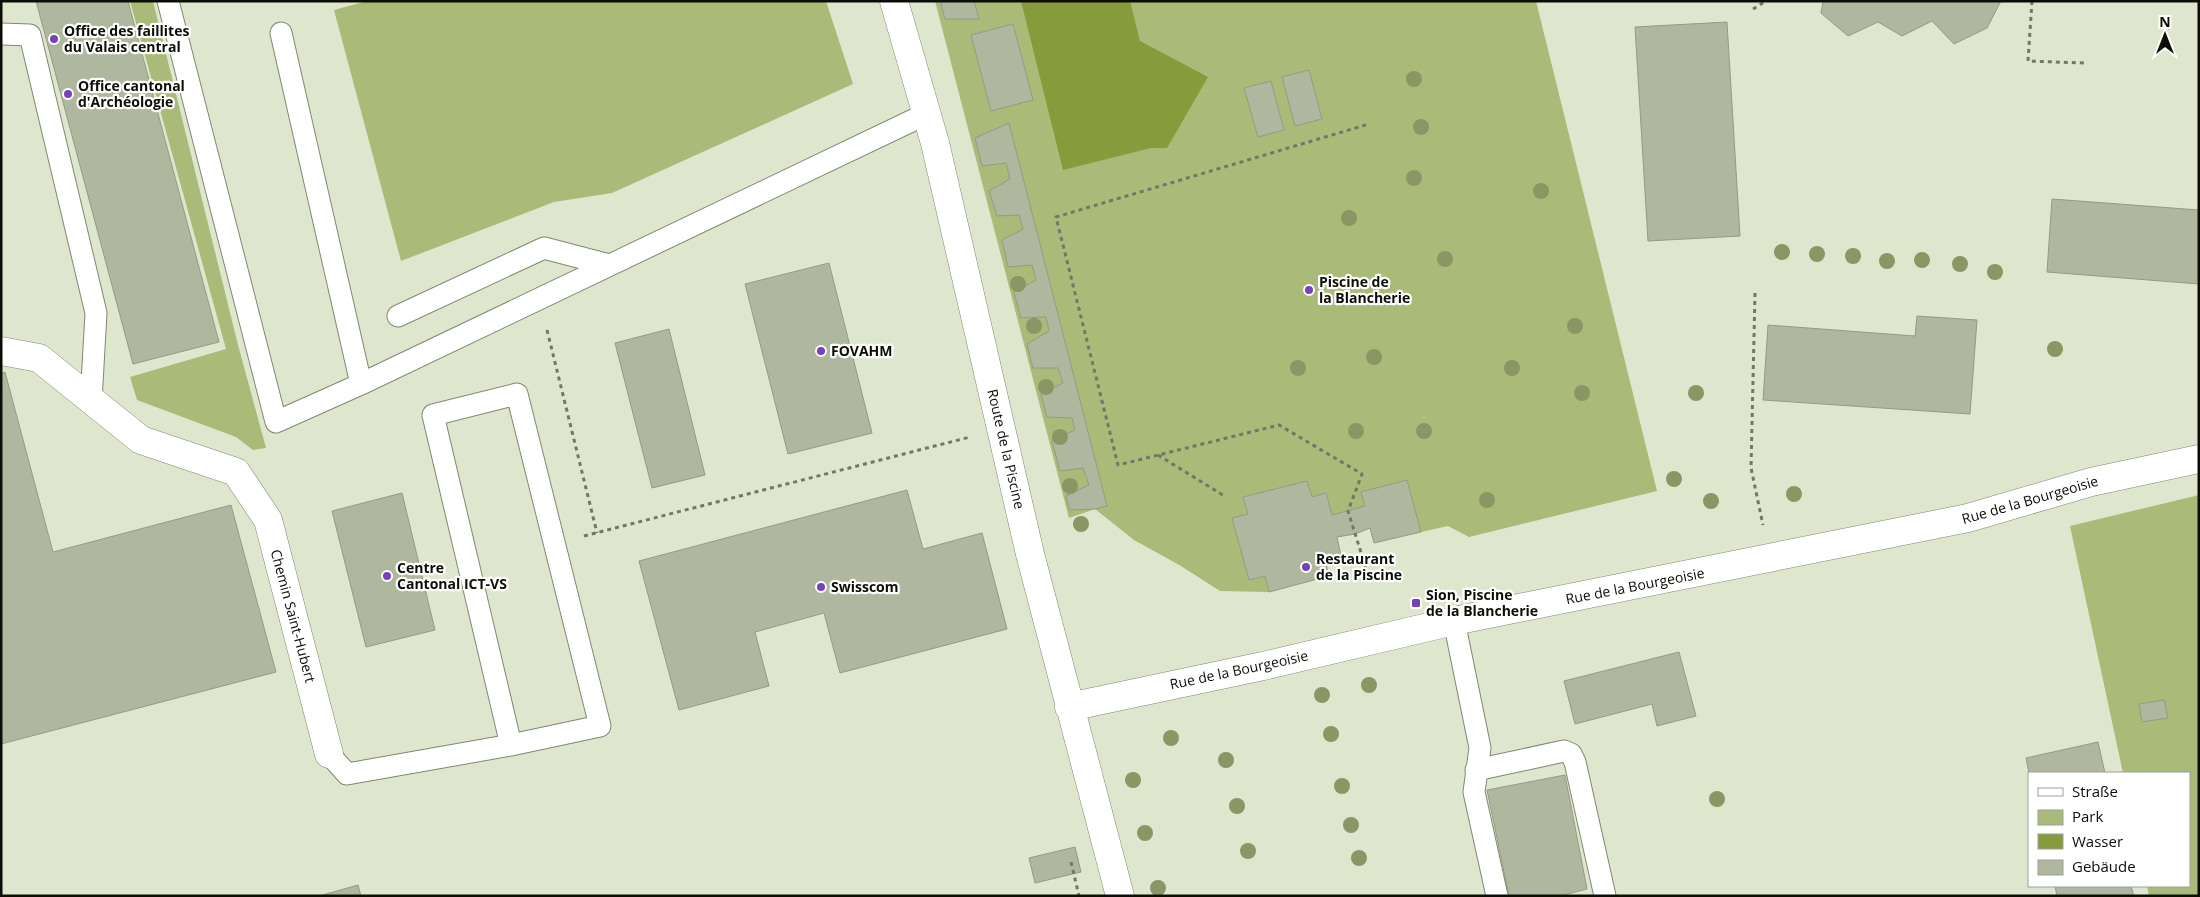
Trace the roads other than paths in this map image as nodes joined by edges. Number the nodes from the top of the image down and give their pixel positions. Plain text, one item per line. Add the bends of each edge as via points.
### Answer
1 (168, 1) edge
2 (894, 1) edge
3 (281, 33) dead end
4 (1, 34) edge
5 (926, 114) junction
6 (609, 265) junction
7 (398, 316) dead end
8 (3, 346) edge
9 (361, 384) junction
10 (91, 401) junction
11 (2199, 458) edge
12 (1454, 621) junction
13 (1069, 707) junction
14 (511, 745) junction
15 (329, 754) joint
16 (1476, 770) junction
17 (1120, 896) edge
18 (1497, 896) edge
19 (1605, 896) edge

1 - 9 lane via 276,422
2 - 5 street, Route de la Piscine
3 - 9 lane
4 - 10 lane via 30,35 96,313
5 - 6 lane
5 - 13 street, Route de la Piscine
6 - 7 lane via 544,248
6 - 9 lane
8 - 10 street, Chemin Saint-Hubert via 39,358
10 - 15 street, Chemin Saint-Hubert via 141,440 236,472 268,520
11 - 12 street, Rue de la Bourgeoisie via 2091,482 1960,520
12 - 13 street, Rue de la Bourgeoisie
12 - 16 lane via 1480,748
13 - 17 street, Route de la Piscine
14 - 14 lane, Chemin Saint-Hubert via 600,726 517,394 433,415
14 - 15 lane, Chemin Saint-Hubert via 347,774
16 - 18 lane via 1474,792
16 - 19 lane via 1564,752 1571,754 1576,762

